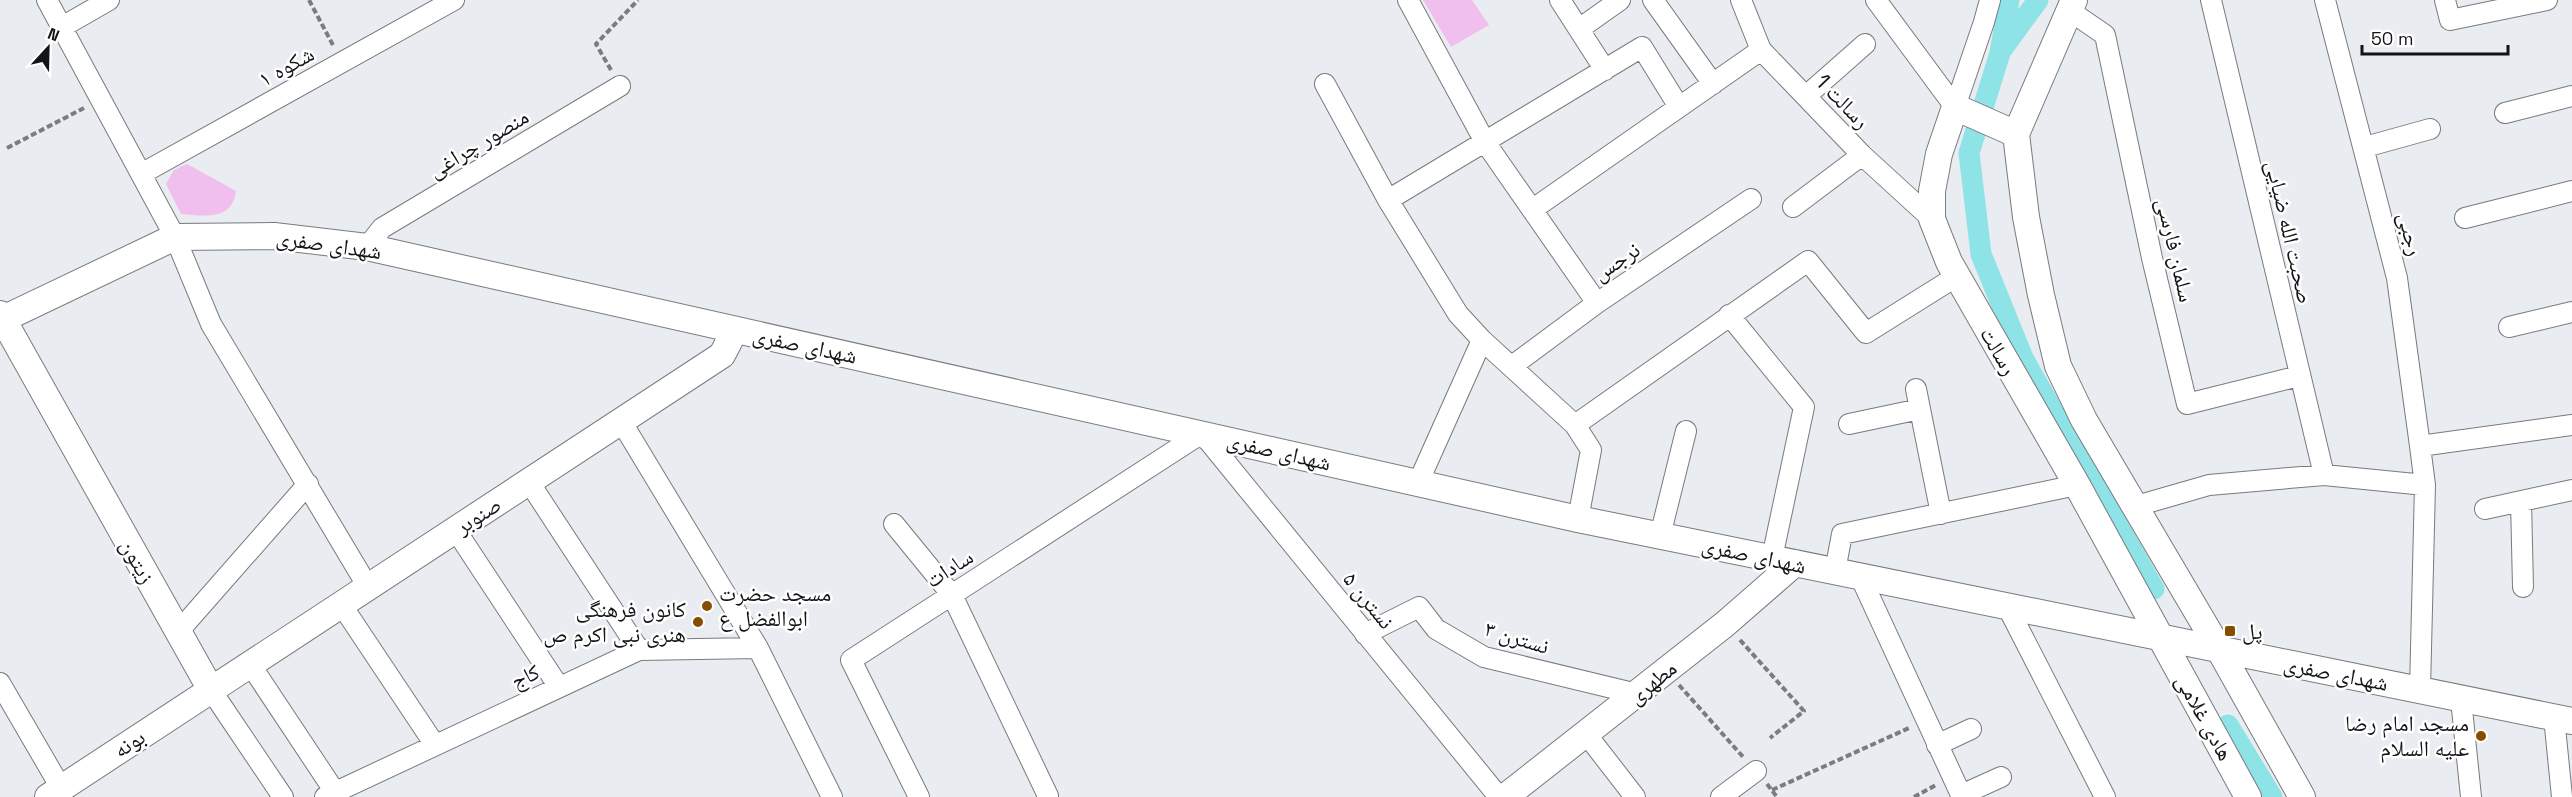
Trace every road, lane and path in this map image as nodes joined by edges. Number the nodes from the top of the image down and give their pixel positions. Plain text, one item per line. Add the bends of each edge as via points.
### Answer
1 (47, 0) edge
2 (109, 0) edge
3 (309, 0) edge
4 (454, 0) edge
5 (638, 0) edge
6 (1408, 0) edge
7 (1560, 0) edge
8 (1620, 0) edge
9 (1653, 0) edge
10 (1741, 0) edge
11 (1990, 0) edge
12 (2211, 0) edge
13 (2325, 0) edge
14 (2445, 0) edge
15 (2547, 0) edge
16 (1883, 2) edge
17 (2068, 4) edge
18 (62, 27) junction
19 (1579, 29) junction
20 (1865, 44) dead end
21 (1761, 50) junction
22 (343, 62) junction
23 (1605, 70) junction
24 (1325, 84) dead end
25 (1713, 84) junction
26 (620, 86) joint
27 (1806, 96) junction
28 (2572, 96) edge
29 (101, 99) junction
30 (1679, 107) junction
31 (1955, 107) junction
32 (2505, 112) dead end
33 (2430, 129) dead end
34 (2016, 134) junction
35 (1485, 142) junction
36 (2365, 147) junction
37 (7, 148) dead end
38 (1862, 155) junction
39 (141, 174) junction
40 (2572, 191) edge
41 (1751, 199) dead end
42 (1388, 200) junction
43 (1793, 207) dead end
44 (1533, 209) junction
45 (2465, 218) dead end
46 (1932, 219) junction
47 (175, 237) junction
48 (367, 247) junction
49 (1957, 276) junction
50 (1597, 303) junction
51 (2572, 312) edge
52 (1728, 315) junction
53 (1, 318) edge
54 (2509, 327) dead end
55 (735, 330) junction
56 (1482, 340) junction
57 (1512, 366) junction
58 (2299, 376) junction
59 (1916, 389) dead end
60 (1920, 409) junction
61 (621, 421) junction
62 (1849, 424) dead end
63 (1575, 425) junction
64 (2572, 425) edge
65 (1686, 431) dead end
66 (1202, 433) junction
67 (2420, 446) junction
68 (2324, 476) junction
69 (529, 482) junction
70 (1418, 483) junction
71 (308, 484) junction
72 (2077, 485) junction
73 (2426, 485) junction
74 (2572, 490) edge
75 (2521, 501) junction
76 (2136, 506) junction
77 (2485, 509) dead end
78 (1941, 514) junction
79 (1578, 519) junction
80 (894, 524) dead end
81 (455, 529) junction
82 (1660, 536) junction
83 (1784, 561) junction
84 (1834, 571) junction
85 (1860, 576) junction
86 (368, 587) junction
87 (2523, 587) dead end
88 (952, 595) junction
89 (341, 604) junction
90 (2007, 606) junction
91 (1725, 624) junction
92 (178, 632) junction
93 (1365, 634) junction
94 (2161, 638) junction
95 (758, 648) junction
96 (2219, 649) junction
97 (639, 650) junction
98 (250, 664) junction
99 (1667, 670) junction
100 (0, 683) edge
101 (559, 687) junction
102 (211, 690) junction
103 (2420, 690) junction
104 (1637, 694) junction
105 (2461, 699) junction
106 (2563, 719) edge
107 (1926, 720) junction
108 (1971, 729) dead end
109 (1587, 735) junction
110 (1770, 738) dead end
111 (435, 745) junction
112 (1937, 745) junction
113 (1756, 771) joint
114 (1952, 776) junction
115 (2001, 777) dead end
116 (1772, 790) dead end
117 (54, 793) edge
118 (330, 795) edge
119 (1048, 796) edge
120 (1961, 796) edge
121 (284, 797) edge
122 (832, 797) edge
123 (919, 797) edge
124 (1499, 797) edge
125 (1505, 797) edge
126 (1635, 797) edge
127 (1722, 797) edge
128 (1914, 797) edge
129 (2105, 797) edge
130 (2248, 797) edge
131 (2302, 797) edge
132 (2471, 797) edge
133 (2562, 797) edge

1 - 18 street
2 - 18 street
3 - 22 path
4 - 22 street, شکوه ۱
5 - 26 path via 596,44
6 - 35 street
7 - 19 street
8 - 19 street
9 - 25 street
10 - 21 street, رسالت 1
11 - 31 street
12 - 58 street, صحبت الله ضیایی
13 - 36 street, رجبی
14 - 15 street via 2450,20
16 - 31 street
17 - 34 street
17 - 58 street, سلمان فارسی via 2105,35 2187,404
18 - 29 street
19 - 23 street
20 - 27 street
21 - 25 street
21 - 27 street, رسالت 1
22 - 39 street, شکوه ۱
23 - 30 street via 1642,47
23 - 35 street
24 - 42 street
25 - 30 street
26 - 48 street, منصور چراغی via 382,228
27 - 38 street, رسالت 1
28 - 32 street
29 - 37 path
29 - 39 street
30 - 44 street
31 - 34 street
31 - 46 street, رسالت via 1939,154
33 - 36 street
34 - 76 street via 2026,217 2058,366 2084,420
35 - 42 street
35 - 44 street
36 - 67 street, رجبی via 2397,278
38 - 43 street
38 - 46 street, رسالت 1
39 - 47 street
40 - 45 street
41 - 50 street, نرجس
42 - 56 street via 1458,314
44 - 50 street
46 - 49 street, رسالت
47 - 48 street, شهدای صفری via 274,236
47 - 53 street, شهدای صفری
47 - 71 street via 211,324
48 - 55 street, شهدای صفری
49 - 52 street via 1866,333 1808,261
49 - 72 street, رسالت
50 - 57 street, نرجس
51 - 54 street
52 - 63 street
52 - 83 street via 1804,407
53 - 92 street, زیتون
55 - 61 street, صنوبر via 722,355
55 - 66 street, شهدای صفری
56 - 57 street
56 - 70 street
57 - 63 street
58 - 68 street, صحبت الله ضیایی
59 - 60 street
60 - 62 street
60 - 78 street
61 - 69 street, صنوبر
61 - 95 street
63 - 79 street via 1591,450
64 - 67 street
65 - 82 street
66 - 70 street, شهدای صفری
66 - 88 street, سادات
66 - 93 street, نسترن ۵
67 - 73 street, رجبی
68 - 73 street
68 - 76 street via 2209,485
69 - 81 street, صنوبر
69 - 97 street
70 - 79 street, شهدای صفری
71 - 86 street
71 - 92 street
72 - 78 street
72 - 94 street, رسالت
73 - 103 street, رجبی
74 - 75 street
75 - 77 street
75 - 87 street
76 - 96 street
78 - 84 street via 1842,534
79 - 82 street, شهدای صفری
80 - 88 street
81 - 86 street, صنوبر
81 - 101 street
82 - 83 street, شهدای صفری
83 - 84 street, شهدای صفری
83 - 91 street, مطهری
84 - 85 street, شهدای صفری
85 - 90 street, شهدای صفری
85 - 107 street
86 - 89 street, صنوبر
88 - 119 street
88 - 123 street, سادات via 851,660
89 - 98 street, صنوبر
89 - 111 street
90 - 94 street, شهدای صفری
90 - 129 street
91 - 99 street, مطهری
91 - 110 path via 1804,711
92 - 102 street, زیتون
93 - 104 street, نسترن ۳ via 1419,607 1436,629 1484,657
93 - 124 street, نسترن ۵
94 - 96 street, شهدای صفری
94 - 130 street, هادی غلامی
95 - 97 street, کاج
95 - 122 street
96 - 103 street, شهدای صفری
96 - 131 street, هادی غلامی
97 - 101 street, کاج
98 - 102 street, صنوبر
98 - 118 street
99 - 104 street, مطهری
99 - 113 path
100 - 117 street
101 - 111 street, کاج
102 - 117 street, بونه
102 - 121 street, زیتون
103 - 105 street, شهدای صفری
104 - 109 street, مطهری
105 - 106 street, شهدای صفری
105 - 132 street
106 - 133 street
107 - 112 street
107 - 116 path
108 - 112 street
109 - 125 street, مطهری
109 - 126 street
111 - 118 street, کاج
112 - 114 street
113 - 127 street
114 - 120 street
114 - 128 path
115 - 120 street

